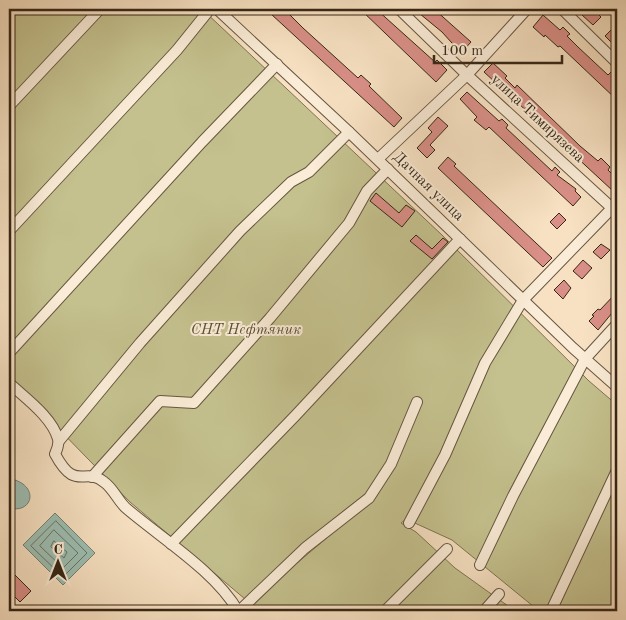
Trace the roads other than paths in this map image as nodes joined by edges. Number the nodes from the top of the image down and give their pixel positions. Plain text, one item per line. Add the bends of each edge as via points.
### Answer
1 (100, 9) edge
2 (210, 9) edge
3 (217, 9) edge
4 (399, 9) edge
5 (527, 9) edge
6 (562, 9) edge
7 (617, 63) edge
8 (277, 64) junction
9 (467, 75) junction
10 (9, 106) edge
11 (349, 132) junction
12 (378, 159) junction
13 (388, 169) junction
14 (615, 205) edge
15 (9, 231) edge
16 (460, 239) junction
17 (523, 300) junction
18 (617, 324) edge
19 (9, 353) edge
20 (585, 359) junction
21 (9, 383) edge
22 (617, 387) edge
23 (417, 402) dead end
24 (59, 441) junction
25 (617, 470) edge
26 (92, 477) junction
27 (409, 523) dead end
28 (171, 544) junction
29 (447, 549) dead end
30 (480, 565) dead end
31 (499, 594) dead end
32 (239, 611) edge
33 (386, 611) edge
34 (484, 611) edge
35 (551, 611) edge

1 - 10 street
2 - 15 street via 177,50
3 - 8 street, Дачная улица
4 - 9 street, улица Тимирязева
5 - 9 street
6 - 7 street
8 - 11 street, Дачная улица
8 - 19 street
9 - 12 street
9 - 14 street, улица Тимирязева
11 - 12 street, Дачная улица
11 - 24 street via 309,172 291,182 240,231 140,343
12 - 13 street, Дачная улица
13 - 16 street, Дачная улица
13 - 26 street via 367,191 349,224 194,403 160,401
14 - 17 street
16 - 17 street, Дачная улица
16 - 28 street
17 - 20 street, Дачная улица
17 - 27 street via 485,363 445,455
18 - 20 street
20 - 22 street, Дачная улица
20 - 30 street
21 - 24 street via 46,419
23 - 32 street via 391,464 369,498 305,548
24 - 26 street via 55,454 63,469 75,477
25 - 35 street
26 - 28 street via 104,481 124,507
28 - 32 street via 231,598
29 - 33 street
31 - 34 street

